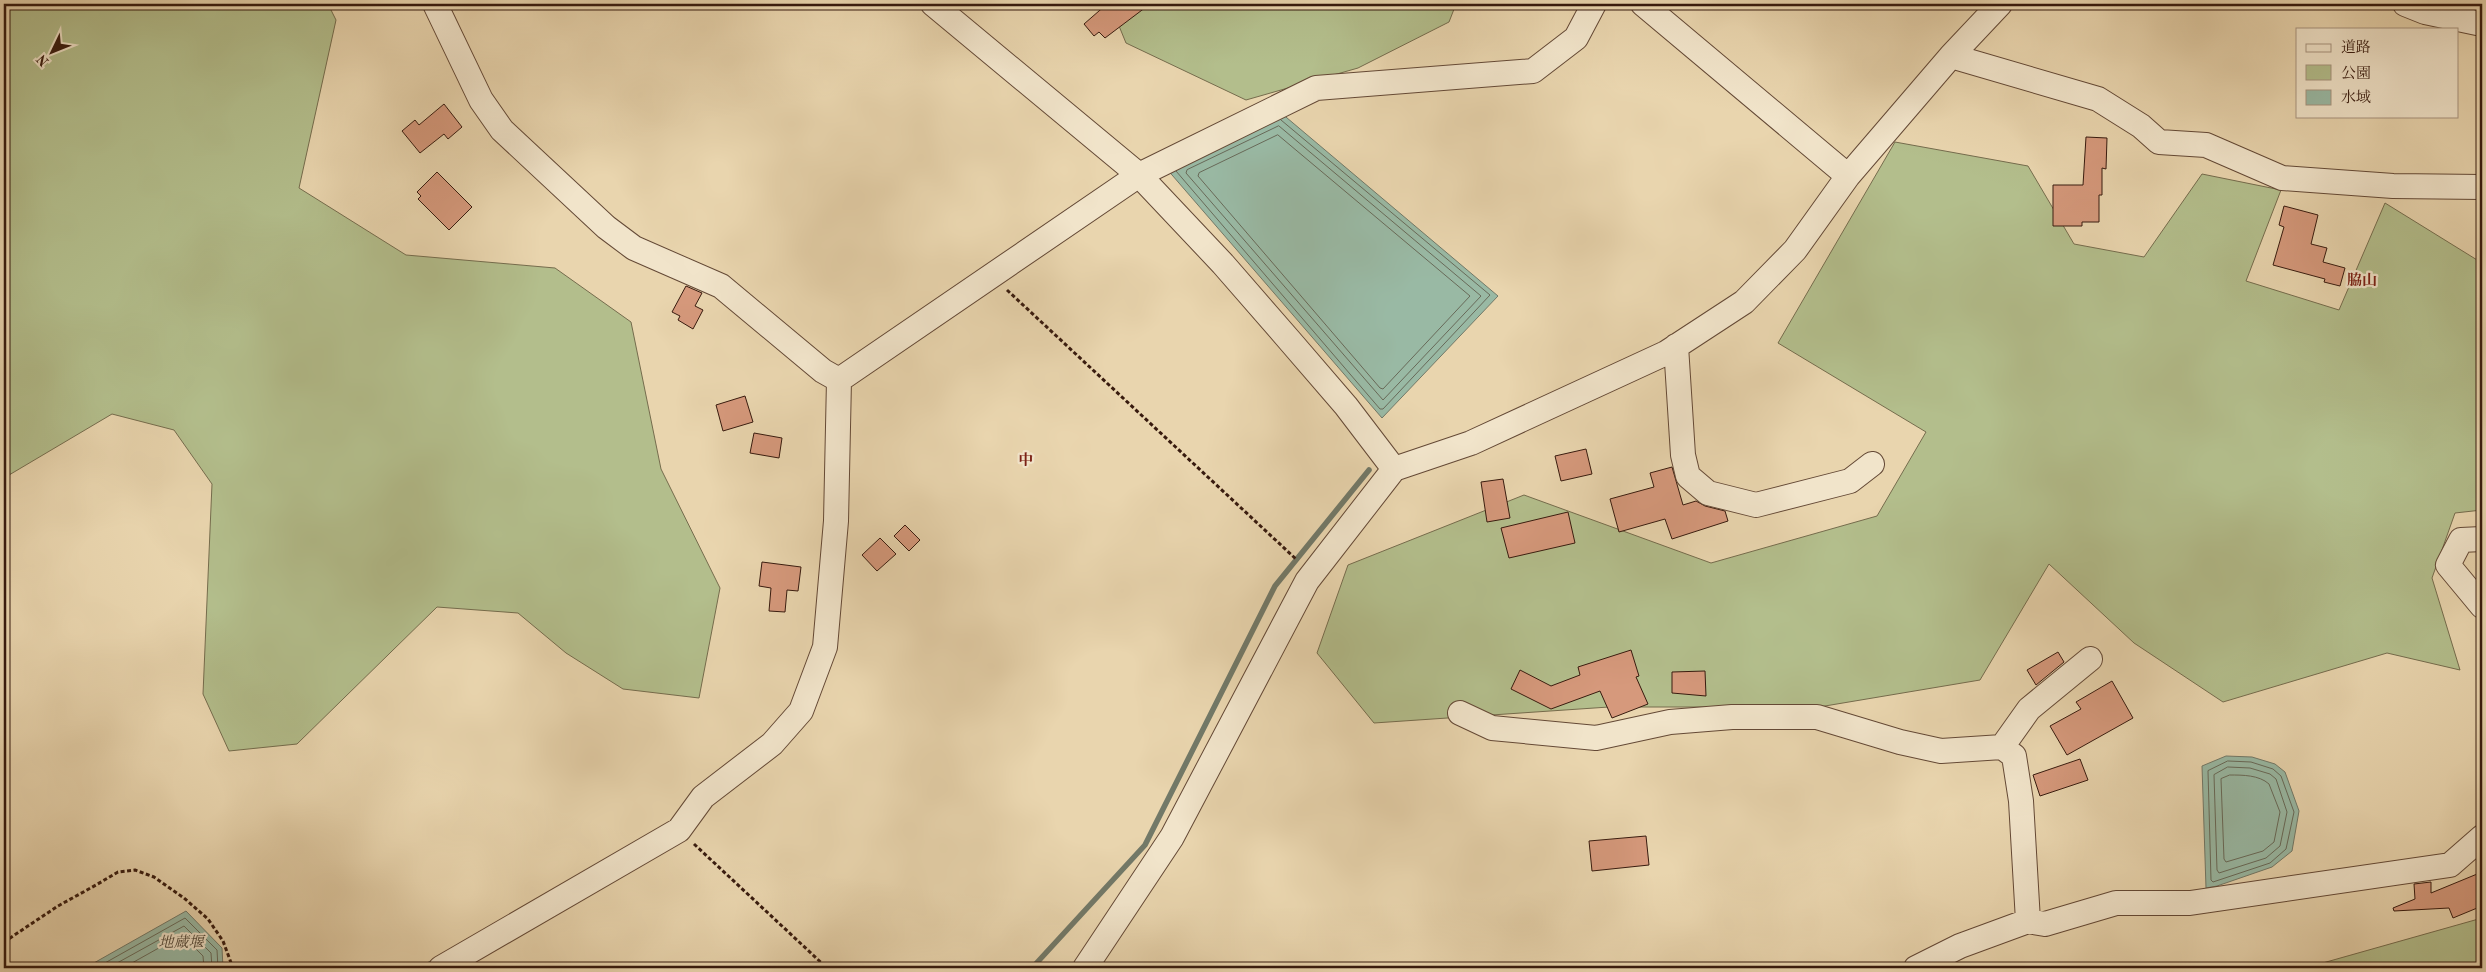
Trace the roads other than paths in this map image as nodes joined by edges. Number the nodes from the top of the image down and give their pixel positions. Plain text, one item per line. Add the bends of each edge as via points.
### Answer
1 (435, 4) edge
2 (933, 4) edge
3 (1594, 4) edge
4 (1643, 4) edge
5 (2000, 4) edge
6 (2405, 4) edge
7 (2482, 22) edge
8 (1951, 56) junction
9 (1139, 174) junction
10 (1848, 176) junction
11 (2482, 188) edge
12 (1676, 346) junction
13 (839, 380) junction
14 (1872, 464) dead end
15 (1394, 469) junction
16 (2482, 539) edge
17 (2482, 606) edge
18 (2090, 659) dead end
19 (1460, 712) dead end
20 (2002, 747) junction
21 (2482, 837) edge
22 (2028, 921) junction
23 (441, 968) edge
24 (1085, 968) edge
25 (1916, 968) edge

1 - 13 street via 481,100 502,130 606,227 634,248 721,286 823,372
2 - 9 street
3 - 9 street via 1576,38 1533,70 1316,88
4 - 10 street
5 - 8 street
6 - 7 street via 2425,12
8 - 10 street
8 - 11 street via 2098,99 2141,126 2159,142 2206,145 2282,178
9 - 13 street
9 - 15 street via 1290,341
10 - 12 street via 1795,250 1744,302
12 - 14 street via 1686,469 1688,476 1708,493 1756,505 1850,481
12 - 15 street via 1471,443
13 - 23 street via 836,521 825,647 801,711 772,744 703,797 679,830
15 - 24 street via 1307,581 1172,837
16 - 17 street via 2461,540 2448,564
18 - 20 street via 2029,709
19 - 20 street via 1492,728 1596,738 1670,722 1732,717 1817,717 1941,751
20 - 22 street via 2014,756 2021,801
21 - 22 street via 2450,865 2190,903 2116,903 2045,924
22 - 25 street via 1960,946

